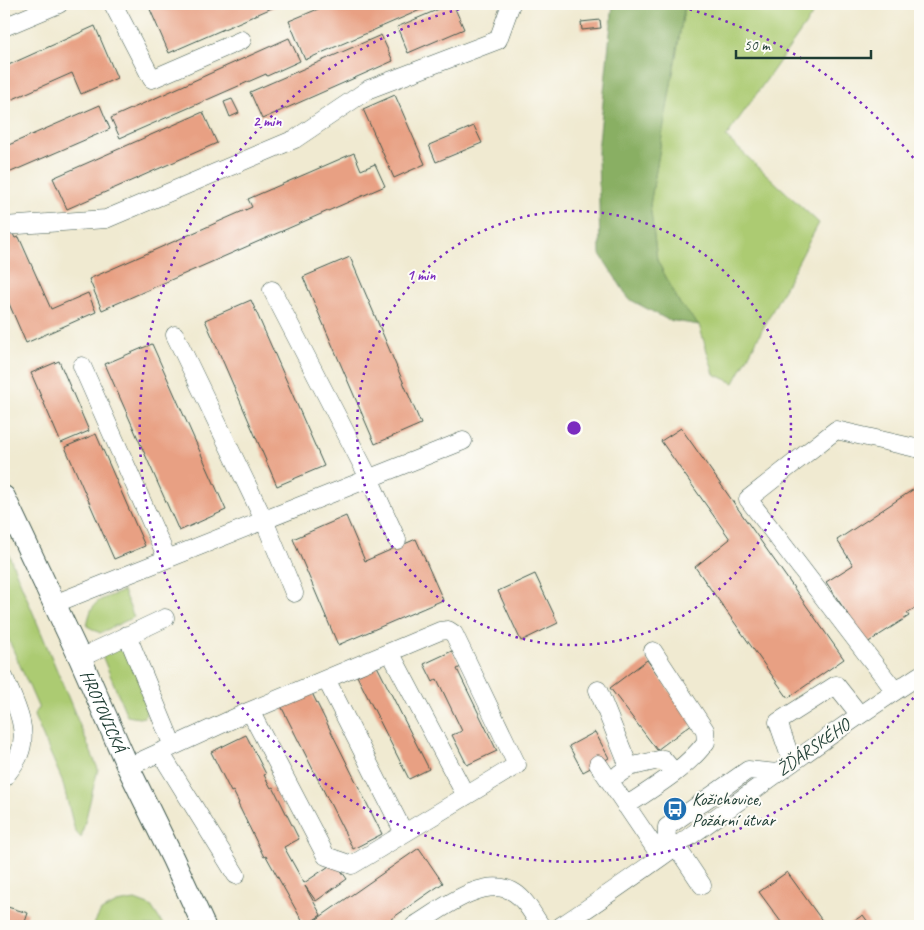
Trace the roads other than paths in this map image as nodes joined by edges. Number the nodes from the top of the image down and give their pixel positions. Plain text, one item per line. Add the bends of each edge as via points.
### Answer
1 (59, 4) edge
2 (113, 4) edge
3 (511, 4) edge
4 (4, 27) edge
5 (242, 40) dead end
6 (4, 226) edge
7 (272, 290) dead end
8 (175, 335) dead end
9 (82, 366) dead end
10 (463, 441) dead end
11 (920, 448) edge
12 (369, 478) junction
13 (4, 497) edge
14 (264, 520) junction
15 (397, 540) dead end
16 (167, 558) junction
17 (294, 593) dead end
18 (54, 604) junction
19 (165, 618) dead end
20 (127, 636) junction
21 (654, 651) dead end
22 (390, 652) junction
23 (80, 658) junction
24 (920, 675) edge
25 (4, 677) edge
26 (326, 679) junction
27 (598, 690) dead end
28 (895, 691) junction
29 (250, 712) junction
30 (858, 714) junction
31 (167, 749) junction
32 (792, 762) junction
33 (598, 764) dead end
34 (128, 767) junction
35 (628, 767) junction
36 (674, 772) junction
37 (4, 778) edge
38 (609, 781) junction
39 (466, 796) junction
40 (626, 806) junction
41 (404, 833) junction
42 (668, 852) junction
43 (236, 875) dead end
44 (702, 886) dead end
45 (204, 926) edge
46 (414, 926) edge
47 (541, 926) edge
48 (561, 926) edge

1 - 4 street
2 - 5 street via 152,79
3 - 6 street via 498,40 369,89 295,139 106,219
7 - 12 street
8 - 14 street
9 - 16 street
10 - 12 street
11 - 28 street via 836,430 748,500
12 - 14 street
12 - 15 street
13 - 18 main road, HROTOVICKÁ
14 - 16 street
14 - 17 street
16 - 18 street
18 - 23 main road, HROTOVICKÁ
19 - 20 street
20 - 23 street
20 - 31 street
21 - 36 street via 705,730 706,742 697,754
22 - 26 street
22 - 39 street
22 - 39 street via 440,631 448,630 454,634 517,765
23 - 34 main road, HROTOVICKÁ
24 - 28 street, ŽĎÁRSKÉHO
25 - 37 street via 19,712 23,739 19,756
26 - 29 street
26 - 41 street
27 - 35 street
28 - 30 street, ŽĎÁRSKÉHO
29 - 31 street
29 - 41 street via 326,856 352,865
30 - 32 street, ŽĎÁRSKÉHO
30 - 32 street via 836,685 778,722
31 - 34 street
31 - 43 street
32 - 42 street, ŽĎÁRSKÉHO via 777,772 748,770 667,827
33 - 38 street
34 - 45 main road, HROTOVICKÁ
35 - 36 street via 663,758
35 - 38 street
36 - 40 street
38 - 40 street
39 - 41 street
40 - 42 street
42 - 44 street
42 - 48 street
46 - 47 street via 466,894 484,888 503,888 515,893

